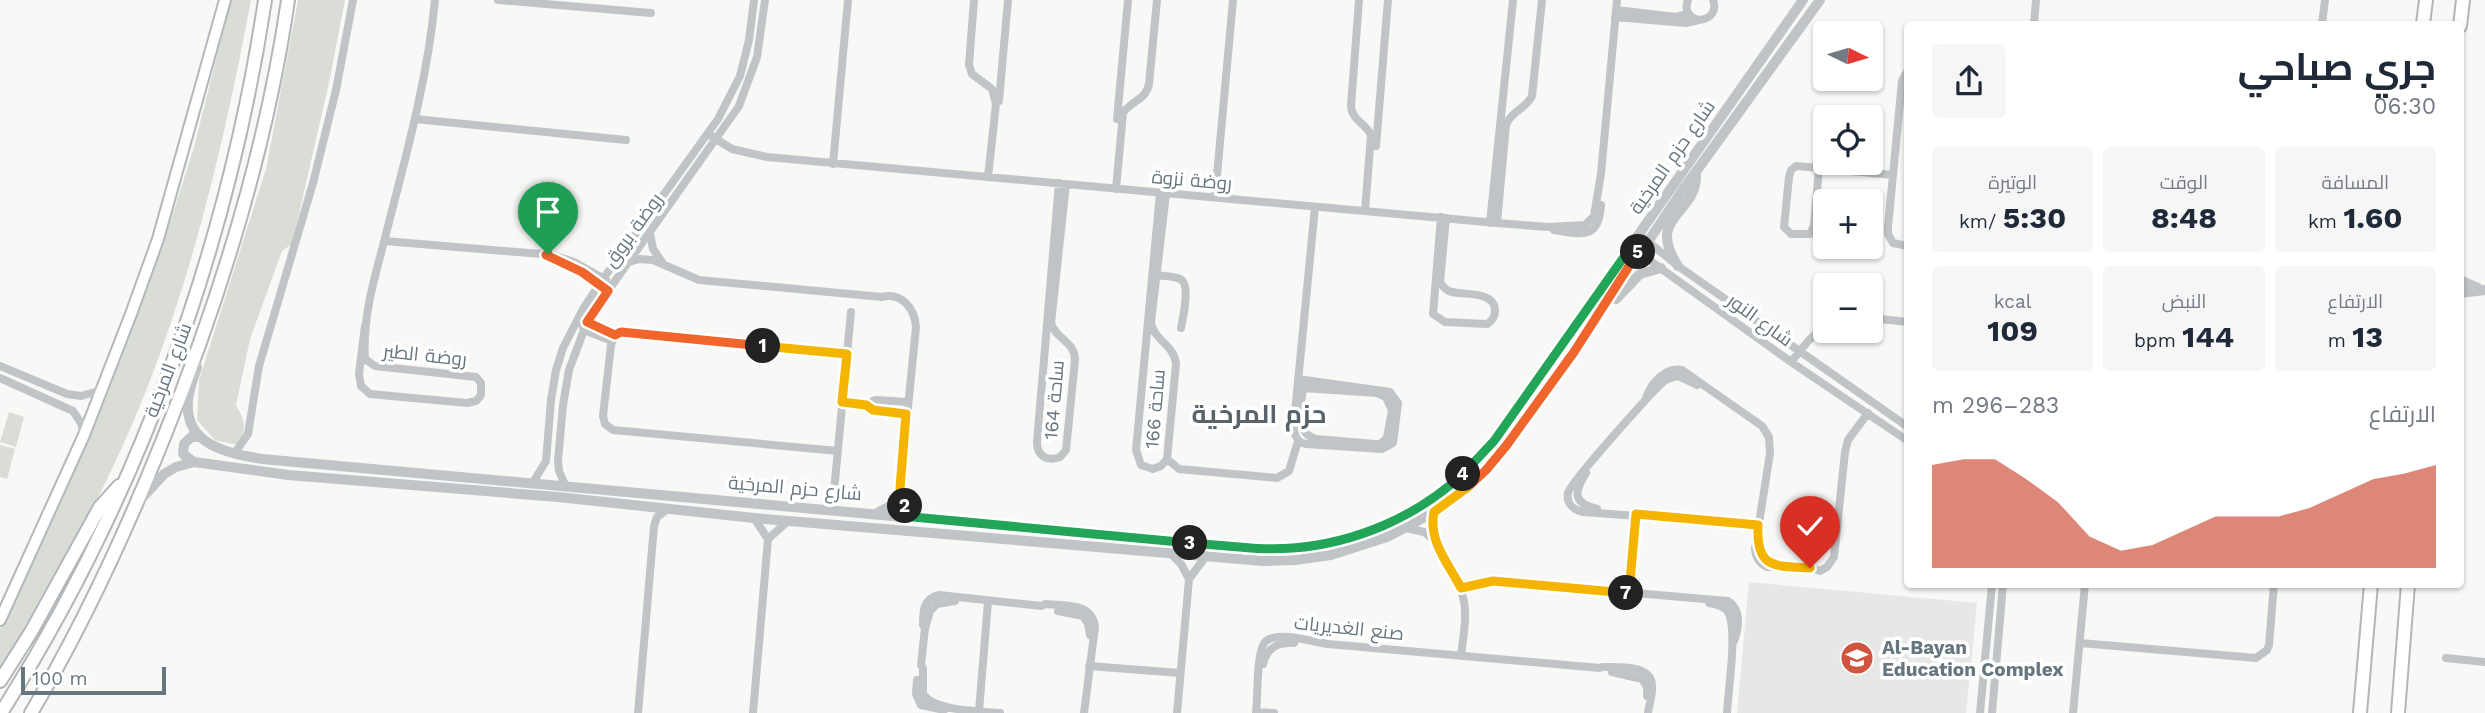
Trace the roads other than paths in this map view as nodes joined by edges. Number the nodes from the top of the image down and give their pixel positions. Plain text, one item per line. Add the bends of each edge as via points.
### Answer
1 (225, 0) edge
2 (265, 0) edge
3 (288, 0) edge
4 (353, 0) edge
5 (435, 0) edge
6 (498, 0) edge
7 (754, 0) edge
8 (765, 0) edge
9 (848, 0) edge
10 (974, 0) edge
11 (1008, 0) edge
12 (1128, 0) edge
13 (1157, 0) edge
14 (1233, 0) edge
15 (1359, 0) edge
16 (1388, 0) edge
17 (1513, 0) edge
18 (1542, 0) edge
19 (1617, 0) edge
20 (1688, 0) edge
21 (1713, 0) edge
22 (1803, 0) edge
23 (1820, 0) edge
24 (2036, 0) edge
25 (2325, 0) edge
26 (2426, 0) edge
27 (2462, 2) edge
28 (651, 13) dead end
29 (1615, 13) junction
30 (1688, 14) junction
31 (1699, 20) junction
32 (2034, 21) edge
33 (2322, 21) edge
34 (2423, 21) edge
35 (2460, 21) edge
36 (1001, 72) junction
37 (1904, 75) edge
38 (983, 80) junction
39 (1120, 91) junction
40 (1503, 95) junction
41 (1139, 100) junction
42 (1522, 108) junction
43 (1379, 112) junction
44 (415, 119) junction
45 (1361, 123) junction
46 (708, 134) junction
47 (626, 140) dead end
48 (716, 140) junction
49 (833, 164) junction
50 (1819, 168) joint
51 (1696, 174) junction
52 (1883, 174) edge
53 (1893, 175) junction
54 (990, 177) junction
55 (1063, 183) junction
56 (1114, 189) junction
57 (1163, 193) junction
58 (1215, 197) junction
59 (1317, 207) junction
60 (1368, 211) junction
61 (1443, 218) junction
62 (1493, 223) junction
63 (650, 233) junction
64 (1644, 238) junction
65 (385, 241) junction
66 (1904, 245) edge
67 (1635, 250) junction
68 (628, 263) junction
69 (664, 264) junction
70 (1678, 266) junction
71 (1661, 268) junction
72 (1157, 275) junction
73 (602, 281) junction
74 (2464, 282) edge
75 (610, 288) junction
76 (2483, 290) edge
77 (1452, 292) junction
78 (2464, 292) edge
79 (1433, 299) junction
80 (850, 312) dead end
81 (211, 314) junction
82 (1883, 319) edge
83 (1596, 320) junction
84 (1904, 322) edge
85 (365, 326) junction
86 (586, 326) junction
87 (1181, 328) dead end
88 (1813, 336) edge
89 (614, 338) junction
90 (1063, 339) junction
91 (1162, 340) junction
92 (1045, 344) junction
93 (1146, 348) junction
94 (1800, 351) junction
95 (847, 354) junction
96 (1791, 362) junction
97 (372, 365) junction
98 (0, 366) edge
99 (0, 378) edge
100 (359, 381) junction
101 (1301, 384) junction
102 (103, 390) junction
103 (842, 402) junction
104 (908, 402) junction
105 (866, 405) junction
106 (1868, 413) junction
107 (906, 414) junction
108 (1904, 423) edge
109 (84, 435) junction
110 (201, 437) junction
111 (1904, 438) edge
112 (1298, 441) junction
113 (838, 451) junction
114 (234, 454) junction
115 (1167, 459) junction
116 (194, 462) junction
117 (122, 484) junction
118 (532, 484) junction
119 (566, 486) junction
120 (900, 488) junction
121 (834, 491) dead end
122 (138, 502) junction
123 (640, 506) junction
124 (668, 509) junction
125 (1434, 512) junction
126 (875, 513) junction
127 (1636, 514) junction
128 (913, 517) junction
129 (754, 518) junction
130 (788, 521) junction
131 (1758, 525) junction
132 (654, 526) junction
133 (1406, 528) junction
134 (768, 539) junction
135 (1434, 540) junction
136 (1170, 552) junction
137 (1206, 556) junction
138 (1189, 579) junction
139 (1461, 588) junction
140 (1992, 588) edge
141 (2003, 588) edge
142 (2085, 588) edge
143 (2274, 588) edge
144 (2371, 588) edge
145 (2408, 588) edge
146 (1629, 593) junction
147 (988, 602) junction
148 (0, 620) edge
149 (2080, 643) junction
150 (1461, 656) junction
151 (2446, 658) dead end
152 (2485, 662) edge
153 (1089, 666) junction
154 (1180, 673) junction
155 (0, 681) edge
156 (1649, 710) edge
157 (979, 711) junction
158 (1256, 712) edge
159 (1, 713) edge
160 (31, 713) edge
161 (638, 713) edge
162 (753, 713) edge
163 (1000, 713) edge
164 (1084, 713) edge
165 (1177, 713) edge
166 (1274, 713) edge
167 (1727, 713) edge
168 (1980, 713) edge
169 (1992, 713) edge
170 (2073, 713) edge
171 (2360, 713) edge
172 (2398, 713) edge

1 - 102 main road via 158,239
2 - 117 highway, شارع المرخية via 249,89 191,309
3 - 81 highway, شارع المرخية via 255,169
4 - 114 street via 313,183 259,366 248,434
5 - 44 street, روضة الطير
6 - 28 street
7 - 46 street, روضة بروق via 740,76
8 - 48 street, روضة بروق via 758,57 750,80
9 - 49 street
10 - 38 street via 968,65 972,74
11 - 36 street
12 - 39 street
13 - 41 street via 1148,91
14 - 58 street
15 - 45 street via 1351,106
16 - 43 street
17 - 40 street
18 - 42 street via 1532,96
19 - 29 street, روضة نزوة
20 - 30 street
21 - 31 street via 1713,13
22 - 64 street, شارع حزم المرخية
23 - 51 street, شارع حزم المرخية
24 - 32 street
25 - 33 street
26 - 34 highway
27 - 35 highway
29 - 30 street
29 - 31 street via 1686,23
29 - 62 street, روضة نزوة via 1596,228 1583,233
30 - 31 street
36 - 38 street
36 - 54 street
37 - 53 street
38 - 54 street via 992,89 996,104
39 - 41 street
39 - 56 street
40 - 42 street
40 - 62 street
41 - 56 street via 1123,113
42 - 62 street via 1506,125
43 - 45 street
43 - 60 street
44 - 47 street
44 - 65 street, روضة الطير
45 - 60 street via 1372,141
46 - 48 street, روضة نزوة
46 - 73 street, روضة بروق
48 - 49 street, روضة نزوة via 745,154
48 - 63 street, روضة بروق
49 - 54 street, روضة نزوة
50 - 50 street via 1796,166 1790,172 1784,227 1791,234 1806,236 1813,231
51 - 64 street, شارع حزم المرخية
51 - 70 street via 1695,188 1665,237
52 - 53 street
53 - 66 street via 1888,234 1894,243
54 - 55 street, روضة نزوة
55 - 56 street, روضة نزوة
55 - 90 street, ساحة 164 via 1051,323
55 - 92 street, ساحة 164
56 - 57 street, روضة نزوة
57 - 58 street, روضة نزوة
57 - 72 street, ساحة 166
57 - 93 street, ساحة 166
58 - 59 street, روضة نزوة
59 - 60 street, روضة نزوة
59 - 101 street
60 - 61 street, روضة نزوة
61 - 62 street, روضة نزوة
61 - 77 street via 1439,277 1442,286
61 - 79 street
63 - 68 street, روضة بروق
63 - 69 street via 653,249
64 - 67 street, شارع حزم المرخية
64 - 70 street, شارع النور
65 - 73 street via 553,255 574,262
65 - 85 street, روضة الطير
67 - 71 street, شارع النور
67 - 83 street, شارع حزم المرخية
67 - 128 street, شارع حزم المرخية via 1494,441 1451,485 1383,526 1331,542 1262,548
68 - 69 street via 646,259
68 - 75 street, روضة بروق
69 - 104 street via 699,280 897,297 912,310 916,327
70 - 94 street, شارع النور
71 - 83 street via 1632,280
71 - 96 street, شارع النور
72 - 87 street via 1185,283
72 - 91 street, ساحة 166 via 1152,327
73 - 75 street
73 - 86 street via 584,315
73 - 118 street, روضة بروق via 563,348 551,400 546,461
74 - 76 street
75 - 86 street, روضة بروق
76 - 78 street
77 - 79 street
77 - 79 street via 1488,298 1495,308 1492,320 1484,326 1440,321 1433,314
80 - 95 street
81 - 110 street via 188,397 188,415
81 - 122 highway, شارع المرخية
82 - 84 street
83 - 125 street, شارع حزم المرخية via 1486,470
85 - 97 street, روضة الطير via 365,359
85 - 100 street, روضة الطير
86 - 89 street
86 - 119 street, روضة بروق via 569,370 563,405 558,461
88 - 94 street
89 - 95 street via 621,332
89 - 113 street via 603,416 611,429
90 - 92 street
90 - 92 street, ساحة 164 via 1073,348 1075,360 1066,450 1056,459 1043,457 1037,449
91 - 93 street
91 - 115 street, ساحة 166 via 1176,364
93 - 115 street, ساحة 166 via 1137,457 1153,469
94 - 96 street
94 - 108 street, شارع النور
95 - 103 street
96 - 106 street, شارع النور
97 - 100 street
97 - 100 street, روضة الطير via 477,377 482,390 476,401 467,403 370,394
98 - 102 street via 67,394 81,396
99 - 109 street via 73,411
101 - 101 street via 1386,397 1392,410 1387,438 1375,444 1308,436 1300,420
101 - 112 street via 1294,429
101 - 112 street via 1390,391 1398,410 1393,443 1385,449
102 - 109 main road
103 - 105 street
103 - 113 street
104 - 105 street via 875,400
104 - 107 street
105 - 107 street
106 - 111 street, شارع النور
106 - 131 street via 1848,440 1827,559 1810,568 1765,566 1755,549
107 - 120 street
109 - 148 main road
110 - 114 street, شارع حزم المرخية
110 - 116 street via 191,437 184,444 183,454
112 - 115 street via 1289,471 1277,478 1179,470
113 - 121 street
114 - 118 street, شارع حزم المرخية
116 - 122 street via 164,474
116 - 123 street, شارع حزم المرخية via 288,475
117 - 155 highway via 100,506
117 - 159 highway, شارع المرخية via 75,586
118 - 119 street, شارع حزم المرخية
119 - 126 street, شارع حزم المرخية
120 - 126 street via 892,504
120 - 128 street
122 - 160 highway, شارع المرخية via 113,561
123 - 124 street, شارع حزم المرخية
123 - 132 street
124 - 129 street, شارع حزم المرخية
124 - 132 street
125 - 133 street, شارع حزم المرخية
125 - 135 street
126 - 128 street, شارع حزم المرخية
127 - 131 street
127 - 131 street via 1587,506 1577,496 1577,488 1588,467 1646,398 1675,377 1706,389 1745,415 1763,435 1769,455
127 - 146 street
129 - 130 street, شارع حزم المرخية
129 - 134 street
130 - 134 street
130 - 136 street, شارع حزم المرخية
132 - 161 street
133 - 135 street
133 - 137 street, شارع حزم المرخية via 1343,552 1295,560
134 - 162 street
135 - 139 street
136 - 137 street, شارع حزم المرخية
136 - 138 street
137 - 138 street
138 - 154 street
139 - 146 street via 1493,581
139 - 150 street via 1465,612
140 - 168 street
141 - 169 street
142 - 149 street
143 - 149 street via 2269,645 2256,658
144 - 171 highway
145 - 172 highway
146 - 167 street via 1696,599 1727,610 1733,643
147 - 153 street via 1086,610 1094,622
147 - 157 street
147 - 157 street via 967,599 937,604 930,611 918,674 921,705
149 - 170 street
150 - 156 street, صنع الغديريات via 1600,668 1642,679
150 - 158 street, صنع الغديريات via 1272,638 1260,652
151 - 152 street
153 - 154 street
153 - 164 street
154 - 165 street
157 - 163 street
158 - 166 street

